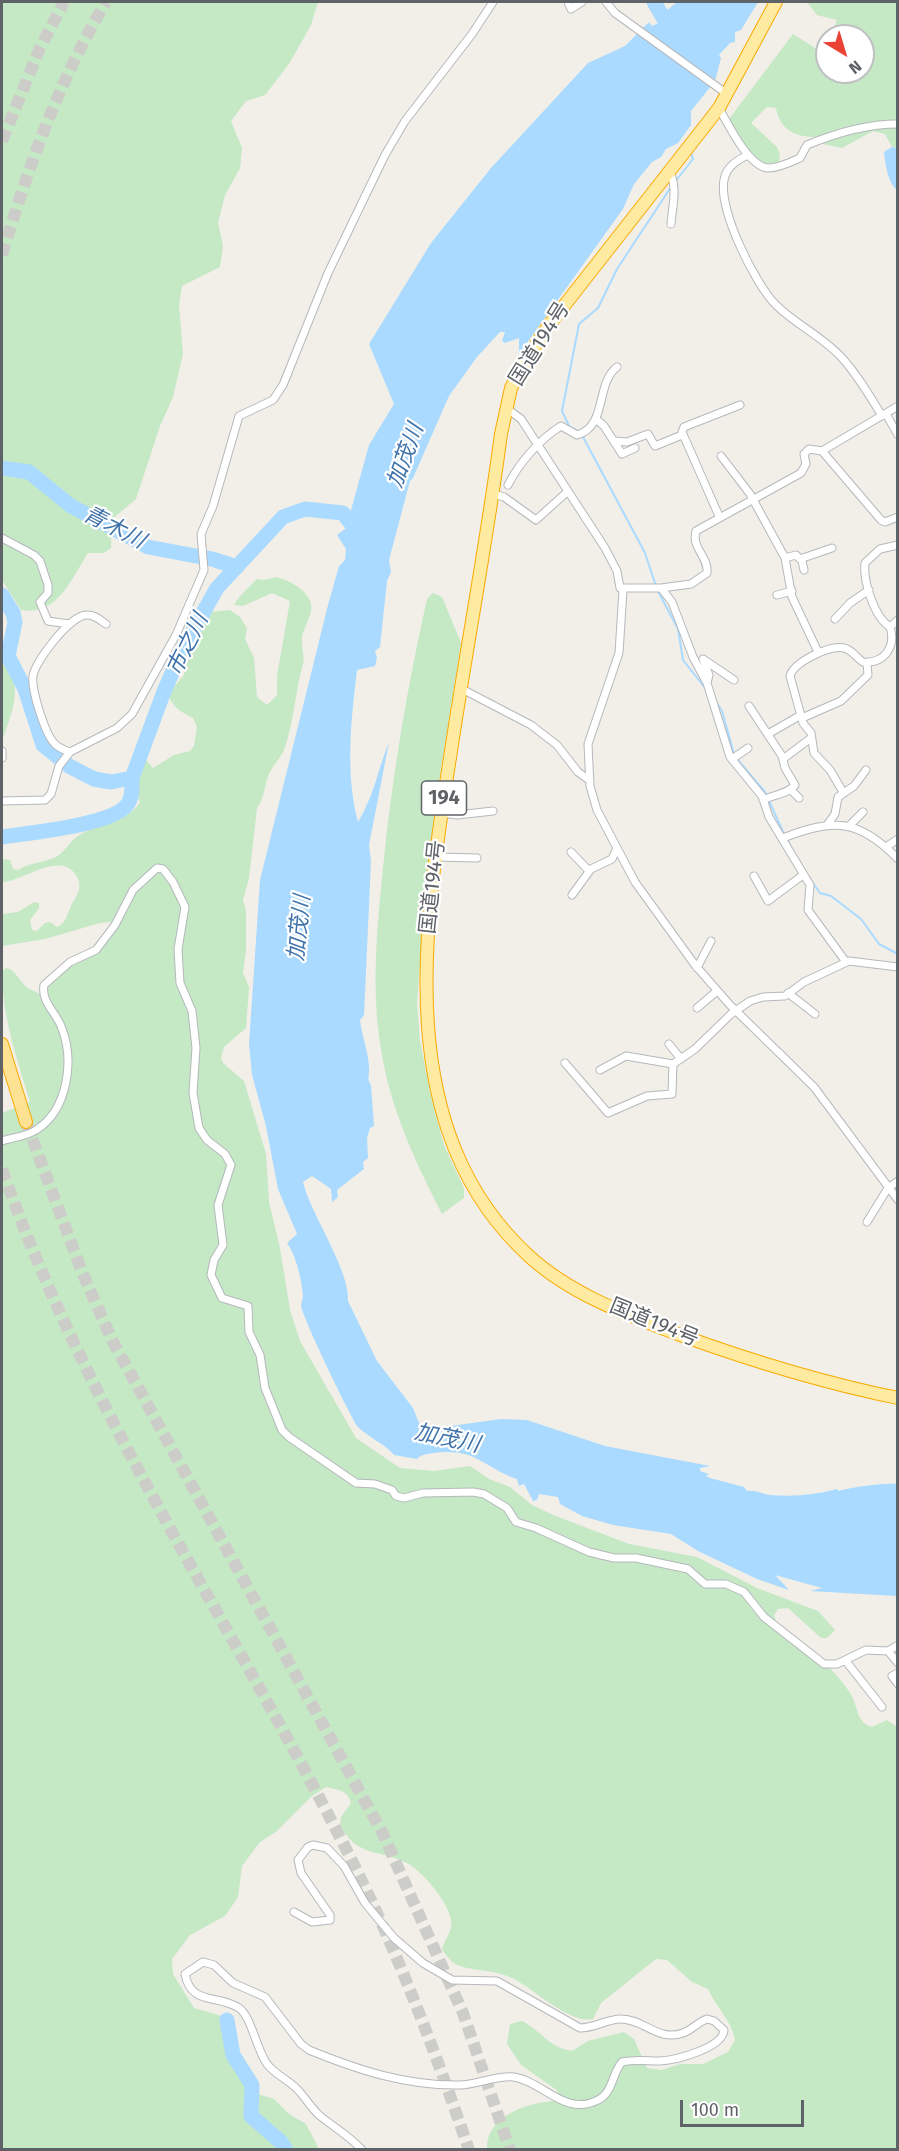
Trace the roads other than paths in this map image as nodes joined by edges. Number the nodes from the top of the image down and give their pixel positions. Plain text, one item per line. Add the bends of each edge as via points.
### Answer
1 (493, 2) edge
2 (568, 2) edge
3 (582, 2) edge
4 (606, 2) edge
5 (776, 2) edge
6 (724, 91) junction
7 (719, 108) junction
8 (897, 124) edge
9 (748, 155) junction
10 (668, 170) junction
11 (671, 224) dead end
12 (617, 367) dead end
13 (740, 405) dead end
14 (897, 406) edge
15 (506, 408) junction
16 (884, 415) junction
17 (596, 419) junction
18 (682, 435) junction
19 (897, 435) edge
20 (614, 441) junction
21 (538, 446) junction
22 (635, 448) dead end
23 (822, 451) junction
24 (721, 456) dead end
25 (507, 484) dead end
26 (567, 492) junction
27 (493, 494) junction
28 (752, 498) junction
29 (719, 516) junction
30 (897, 517) edge
31 (2, 538) edge
32 (897, 545) edge
33 (832, 548) dead end
34 (785, 558) junction
35 (800, 559) junction
36 (804, 570) dead end
37 (661, 588) junction
38 (623, 590) junction
39 (869, 590) junction
40 (792, 591) junction
41 (777, 595) dead end
42 (836, 619) dead end
43 (897, 620) edge
44 (69, 624) junction
45 (106, 624) dead end
46 (890, 627) junction
47 (819, 652) junction
48 (867, 663) junction
49 (734, 680) dead end
50 (707, 683) junction
51 (460, 688) junction
52 (749, 706) dead end
53 (801, 717) junction
54 (768, 734) junction
55 (811, 738) junction
56 (748, 748) dead end
57 (2, 751) edge
58 (68, 754) junction
59 (2, 758) edge
60 (732, 759) junction
61 (783, 759) junction
62 (867, 770) dead end
63 (590, 780) junction
64 (791, 790) junction
65 (843, 792) junction
66 (800, 798) dead end
67 (764, 800) junction
68 (2, 801) edge
69 (493, 811) dead end
70 (863, 812) dead end
71 (442, 813) junction
72 (827, 825) junction
73 (849, 826) junction
74 (783, 838) junction
75 (897, 838) edge
76 (886, 847) junction
77 (617, 848) junction
78 (572, 852) dead end
79 (436, 857) junction
80 (477, 858) dead end
81 (897, 859) edge
82 (589, 871) junction
83 (803, 875) junction
84 (754, 876) dead end
85 (572, 895) dead end
86 (711, 941) dead end
87 (846, 962) junction
88 (897, 967) edge
89 (697, 968) junction
90 (717, 991) junction
91 (788, 993) junction
92 (697, 1008) dead end
93 (736, 1011) junction
94 (815, 1014) dead end
95 (2, 1044) edge
96 (669, 1044) dead end
97 (681, 1059) junction
98 (565, 1063) dead end
99 (673, 1064) junction
100 (600, 1070) dead end
101 (24, 1119) tunnel mouth
102 (2, 1141) edge
103 (897, 1180) edge
104 (888, 1188) junction
105 (897, 1200) edge
106 (867, 1222) dead end
107 (897, 1398) edge
108 (897, 1646) edge
109 (888, 1651) junction
110 (845, 1660) junction
111 (897, 1663) edge
112 (897, 1673) edge
113 (897, 1684) edge
114 (882, 1707) dead end
115 (294, 1912) dead end
116 (362, 2150) edge

1 - 58 street via 385,155 328,273 279,393 273,400 239,416 201,534 204,570 176,635 132,714 117,728
2 - 3 street via 571,9
4 - 6 street
5 - 6 highway, 国道194号 / 194
6 - 7 highway, 国道194号 / 194
7 - 9 street
7 - 10 highway, 国道194号 / 194
8 - 9 street via 880,123 837,133 807,145 800,158 771,168 760,167
9 - 16 street via 729,168 724,184 728,212 752,271 775,304 845,361
10 - 11 street via 674,177
10 - 15 highway, 国道194号 / 194 via 549,325 511,388
12 - 17 street via 609,378
13 - 18 street via 684,427
14 - 16 street
15 - 21 street via 521,419
15 - 27 highway, 国道194号 / 194
16 - 19 street
16 - 23 street
17 - 20 street
17 - 21 street via 577,435 561,426
18 - 20 street via 655,446 648,434 627,442
18 - 29 street
20 - 22 street via 622,454
21 - 25 street
21 - 26 street
23 - 28 street via 805,451 806,464 801,473
23 - 30 street via 880,520
24 - 28 street
26 - 27 street via 536,520 504,497
26 - 38 street via 605,548
27 - 51 highway, 国道194号 / 194
28 - 29 street
28 - 34 street
29 - 37 street via 695,534 695,543 708,569 705,576 682,586
31 - 44 street via 40,561 48,585 48,594 40,602 48,621
32 - 39 street via 880,549 867,558 864,571
33 - 35 street
34 - 35 street via 792,554
34 - 40 street
35 - 36 street
37 - 38 street
37 - 50 street via 672,602
38 - 63 street via 619,653 590,735
39 - 42 street
39 - 46 street via 883,623
40 - 41 street
40 - 47 street
43 - 46 street
44 - 45 street via 73,618 87,614
44 - 58 street via 33,674 50,737
46 - 48 street via 890,648 881,659
47 - 48 street via 844,648
47 - 53 street via 795,667 790,676
48 - 53 street via 868,675 841,701
49 - 50 street via 703,659 709,675
50 - 60 street
51 - 63 street via 531,725 557,744 578,772
51 - 71 highway, 国道194号 / 194
52 - 54 street
53 - 54 street
53 - 55 street
54 - 61 street
55 - 61 street
55 - 65 street via 814,753
56 - 60 street
57 - 59 street
58 - 68 street via 45,800
60 - 67 street
61 - 64 street via 795,785
62 - 65 street via 860,784
63 - 77 street via 597,810
64 - 66 street
64 - 67 street
65 - 72 street
67 - 74 street via 769,817
69 - 71 street
70 - 73 street
71 - 79 highway, 国道194号 / 194
72 - 73 street
72 - 74 street
73 - 76 street
74 - 83 street
75 - 76 street
76 - 81 street
77 - 82 street via 612,859
77 - 89 street via 646,898
78 - 82 street
79 - 80 street
79 - 107 highway, 国道194号 / 194 via 425,968 431,1058 451,1141 471,1183 503,1229 530,1257 562,1281 657,1326 795,1375
82 - 85 street
83 - 84 street via 768,901
83 - 87 street via 810,885 808,910
86 - 89 street
87 - 88 street
87 - 91 street
89 - 90 street
90 - 92 street
90 - 93 street
91 - 93 street via 777,998 757,998
91 - 94 street
93 - 97 street
93 - 104 street via 814,1087
95 - 101 highway
96 - 97 street
97 - 99 street
98 - 99 street via 608,1113 647,1096 672,1094
99 - 100 street via 626,1056
102 - 110 street via 41,1127 54,1113 65,1091 64,1037 45,1001 44,985 70,962 96,950 111,932 133,891 157,868 163,869 185,907 178,948 180,983 192,1011 196,1048 196,1119 207,1140 225,1154 231,1165 218,1205 223,1245 211,1275 222,1298 248,1306 249,1332 260,1355 265,1388 282,1430 356,1483 386,1487 404,1498 444,1492 484,1494 507,1508 516,1522 589,1552 654,1561 688,1569 705,1584 726,1584 744,1592 764,1617 818,1661 830,1665
103 - 104 street
104 - 105 street
104 - 106 street
108 - 109 street
109 - 110 street via 866,1650
109 - 111 street
110 - 114 street
112 - 113 street via 892,1676
115 - 116 street via 312,1922 330,1920 301,1873 298,1860 308,1847 327,1848 394,1938 423,1963 452,1980 497,1981 580,2028 620,2019 652,2032 672,2035 707,2019 724,2030 719,2041 709,2047 670,2059 622,2062 606,2094 577,2105 513,2077 456,2085 366,2073 301,2044 271,2003 233,1983 214,1965 203,1962 188,1970 185,1974 191,1990 209,2000 239,2008 246,2015 254,2041 269,2066

